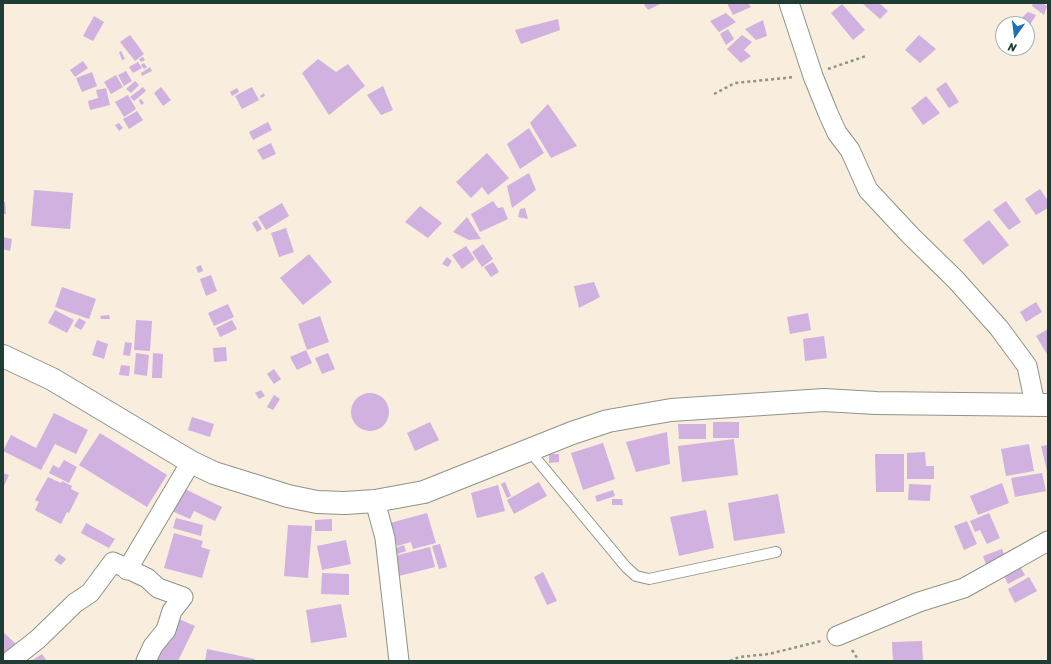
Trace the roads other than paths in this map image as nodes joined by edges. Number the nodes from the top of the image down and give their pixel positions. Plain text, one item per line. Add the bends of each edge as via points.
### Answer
1 (789, 3) edge
2 (3, 356) edge
3 (1041, 405) edge
4 (528, 449) junction
5 (191, 462) junction
6 (375, 501) junction
7 (1048, 541) edge
8 (776, 552) dead end
9 (127, 570) junction
10 (837, 636) road end
11 (10, 661) edge
12 (146, 661) edge
13 (399, 661) edge

1 - 3 street via 828,113 850,150 868,190 999,328 1027,366
2 - 5 main road via 52,380
3 - 4 main road via 824,400 671,410 608,421
4 - 6 main road via 424,492
4 - 8 lane via 636,576 649,579
5 - 6 main road via 214,473 288,496 317,502
5 - 9 street
6 - 13 street via 385,538
7 - 10 street via 964,588 919,602
9 - 11 street via 113,562 90,593 75,603 38,639
9 - 12 street via 147,578 158,588 183,597 172,611 166,630 153,646

